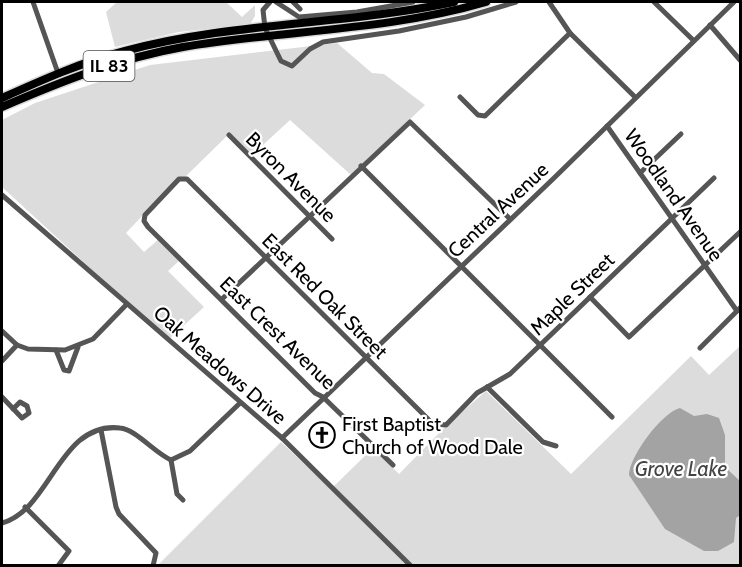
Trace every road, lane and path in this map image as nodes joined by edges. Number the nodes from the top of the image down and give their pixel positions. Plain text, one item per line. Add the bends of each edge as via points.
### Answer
1 (33, 2) edge
2 (270, 2) edge
3 (276, 2) edge
4 (292, 2) edge
5 (413, 2) edge
6 (454, 2) edge
7 (486, 2) edge
8 (516, 2) edge
9 (549, 2) edge
10 (654, 2) edge
11 (734, 2) edge
12 (300, 9) dead end
13 (710, 25) junction
14 (265, 28) junction
15 (570, 33) junction
16 (268, 37) junction
17 (693, 40) junction
18 (741, 60) edge
19 (58, 72) junction
20 (635, 97) junction
21 (2, 98) edge
22 (460, 98) dead end
23 (2, 107) edge
24 (607, 126) junction
25 (681, 134) dead end
26 (229, 135) dead end
27 (361, 166) junction
28 (640, 173) junction
29 (714, 178) dead end
30 (187, 179) joint
31 (2, 195) edge
32 (309, 216) junction
33 (509, 218) junction
34 (672, 218) junction
35 (741, 232) edge
36 (332, 239) dead end
37 (266, 258) junction
38 (460, 266) junction
39 (705, 266) junction
40 (590, 297) junction
41 (222, 299) junction
42 (126, 305) junction
43 (739, 310) edge
44 (2, 331) edge
45 (17, 345) junction
46 (541, 345) junction
47 (78, 347) junction
48 (700, 348) dead end
49 (56, 350) junction
50 (365, 359) junction
51 (2, 361) edge
52 (487, 387) junction
53 (2, 397) edge
54 (323, 397) junction
55 (239, 404) junction
56 (13, 409) dead end
57 (612, 417) dead end
58 (446, 425) joint
59 (102, 430) junction
60 (282, 438) junction
61 (556, 446) dead end
62 (171, 459) junction
63 (393, 465) dead end
64 (183, 500) dead end
65 (25, 507) junction
66 (2, 523) edge
67 (154, 565) edge
68 (58, 566) edge
69 (411, 566) edge

1 - 19 street
2 - 14 street via 263,10
3 - 5 street via 299,17
4 - 12 street
6 - 14 highway, IL 83
7 - 16 highway, IL 83 via 384,24
8 - 16 street via 399,32 323,42 292,66 280,61
9 - 15 street
10 - 17 street
11 - 13 street, Central Avenue
13 - 17 street, Central Avenue
13 - 18 street
14 - 16 street
14 - 19 highway, IL 83 via 180,39
15 - 20 street
15 - 22 street via 484,116
16 - 23 highway, IL 83 via 140,56 62,81
17 - 20 street, Central Avenue
19 - 21 highway, IL 83
20 - 24 street, Central Avenue
24 - 28 street, Woodland Avenue
24 - 33 street, Central Avenue
25 - 28 street
26 - 32 street, Byron Avenue
27 - 32 street
27 - 33 street via 410,122
27 - 38 street
28 - 34 street, Woodland Avenue
29 - 34 street, Maple Street
30 - 37 street, East Red Oak Street
30 - 41 street, East Crest Avenue via 178,179 144,221
31 - 42 street, Oak Meadows Drive
32 - 36 street, Byron Avenue
32 - 37 street
33 - 38 street, Central Avenue
34 - 39 street, Woodland Avenue
34 - 40 street, Maple Street
35 - 39 street
37 - 41 street
37 - 50 street, East Red Oak Street
38 - 46 street
38 - 50 street, Central Avenue
39 - 40 street via 629,337
39 - 43 street, Woodland Avenue
40 - 46 street, Maple Street
41 - 54 street, East Crest Avenue
42 - 47 street via 93,339
42 - 55 street, Oak Meadows Drive
43 - 48 street
44 - 45 street
45 - 49 street
45 - 51 street
46 - 52 street, Maple Street via 510,375
46 - 57 street
47 - 49 street
47 - 49 street via 69,371 64,370
50 - 54 street, Central Avenue
50 - 58 street, East Red Oak Street via 433,424
52 - 58 street, Maple Street
52 - 61 street via 543,442
53 - 56 street
54 - 60 street, Central Avenue
54 - 63 street, East Crest Avenue
55 - 60 street, Oak Meadows Drive
55 - 62 street via 190,451
59 - 62 street via 129,431 158,454
59 - 65 street via 85,436 58,462 47,484
59 - 67 street via 116,507 156,553
60 - 69 street, Oak Meadows Drive
62 - 64 street via 177,494
65 - 66 street
65 - 68 street via 69,551

